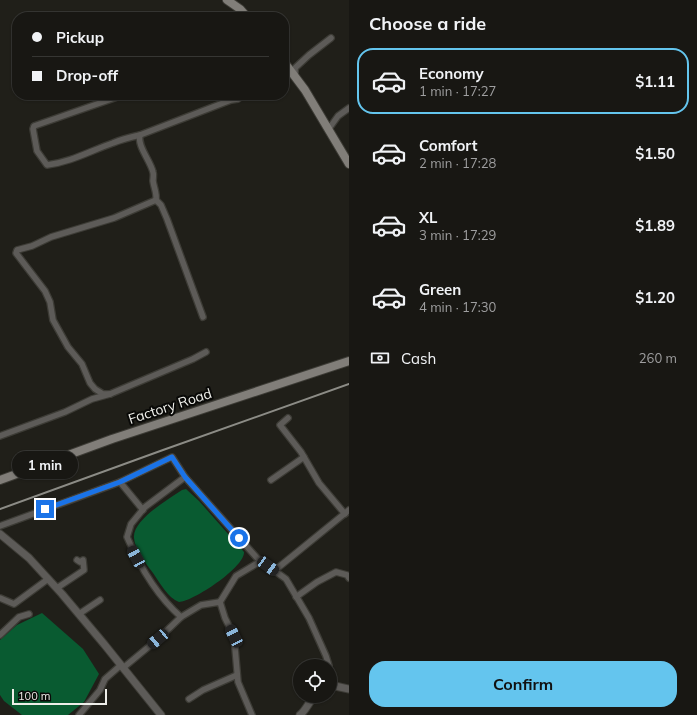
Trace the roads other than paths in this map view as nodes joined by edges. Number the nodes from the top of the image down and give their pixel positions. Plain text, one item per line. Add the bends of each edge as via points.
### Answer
1 (227, 0) edge
2 (243, 12) edge
3 (331, 38) dead end
4 (289, 69) edge
5 (295, 77) junction
6 (109, 100) edge
7 (231, 100) edge
8 (349, 108) edge
9 (328, 130) junction
10 (140, 134) junction
11 (349, 164) edge
12 (156, 200) junction
13 (203, 317) dead end
14 (206, 352) dead end
15 (349, 361) edge
16 (110, 394) junction
17 (288, 418) dead end
18 (0, 436) edge
19 (304, 458) junction
20 (185, 477) junction
21 (0, 480) edge
22 (271, 480) dead end
23 (120, 482) junction
24 (143, 510) junction
25 (348, 512) edge
26 (0, 526) edge
27 (0, 534) edge
28 (77, 560) dead end
29 (261, 561) junction
30 (274, 571) junction
31 (349, 578) edge
32 (48, 579) junction
33 (57, 588) junction
34 (296, 596) junction
35 (0, 598) edge
36 (100, 600) dead end
37 (220, 602) junction
38 (29, 614) dead end
39 (79, 614) junction
40 (181, 617) junction
41 (0, 635) edge
42 (327, 659) edge
43 (122, 666) junction
44 (237, 675) junction
45 (337, 688) edge
46 (349, 689) edge
47 (189, 699) dead end
48 (309, 703) edge
49 (79, 715) edge
50 (161, 715) edge
51 (252, 715) edge
52 (300, 715) edge

1 - 2 main road
3 - 5 street via 295,68
4 - 5 main road
5 - 9 main road
6 - 10 street via 34,126 38,151 47,165 80,157
7 - 10 street
8 - 9 street via 332,122
9 - 11 main road
10 - 12 street via 140,145 153,173
12 - 13 street via 167,219
12 - 16 street via 114,218 51,237 17,250 16,253 45,291 53,320 68,347 82,364 90,383 99,392
14 - 16 street
15 - 21 main road, Factory Road via 112,439
16 - 18 street
17 - 19 street via 280,425
19 - 22 street
19 - 25 street via 319,483
20 - 23 street via 172,457
20 - 24 street
20 - 29 street
23 - 24 street
23 - 26 street
24 - 40 street via 131,524 127,537 140,565 156,590
25 - 30 street
27 - 32 street via 29,558
28 - 33 street via 83,560 84,570
29 - 30 street
29 - 37 street via 236,576
30 - 34 street via 286,579
31 - 34 street via 336,572
32 - 33 street
32 - 35 street via 14,604
33 - 39 street
34 - 42 street
36 - 39 street
37 - 40 street via 200,606
37 - 44 street via 234,636
38 - 41 street via 19,617
39 - 43 street
40 - 43 street via 158,639
43 - 49 street via 105,679 100,690
43 - 50 street
44 - 47 street
44 - 51 street
45 - 46 street
48 - 52 street

